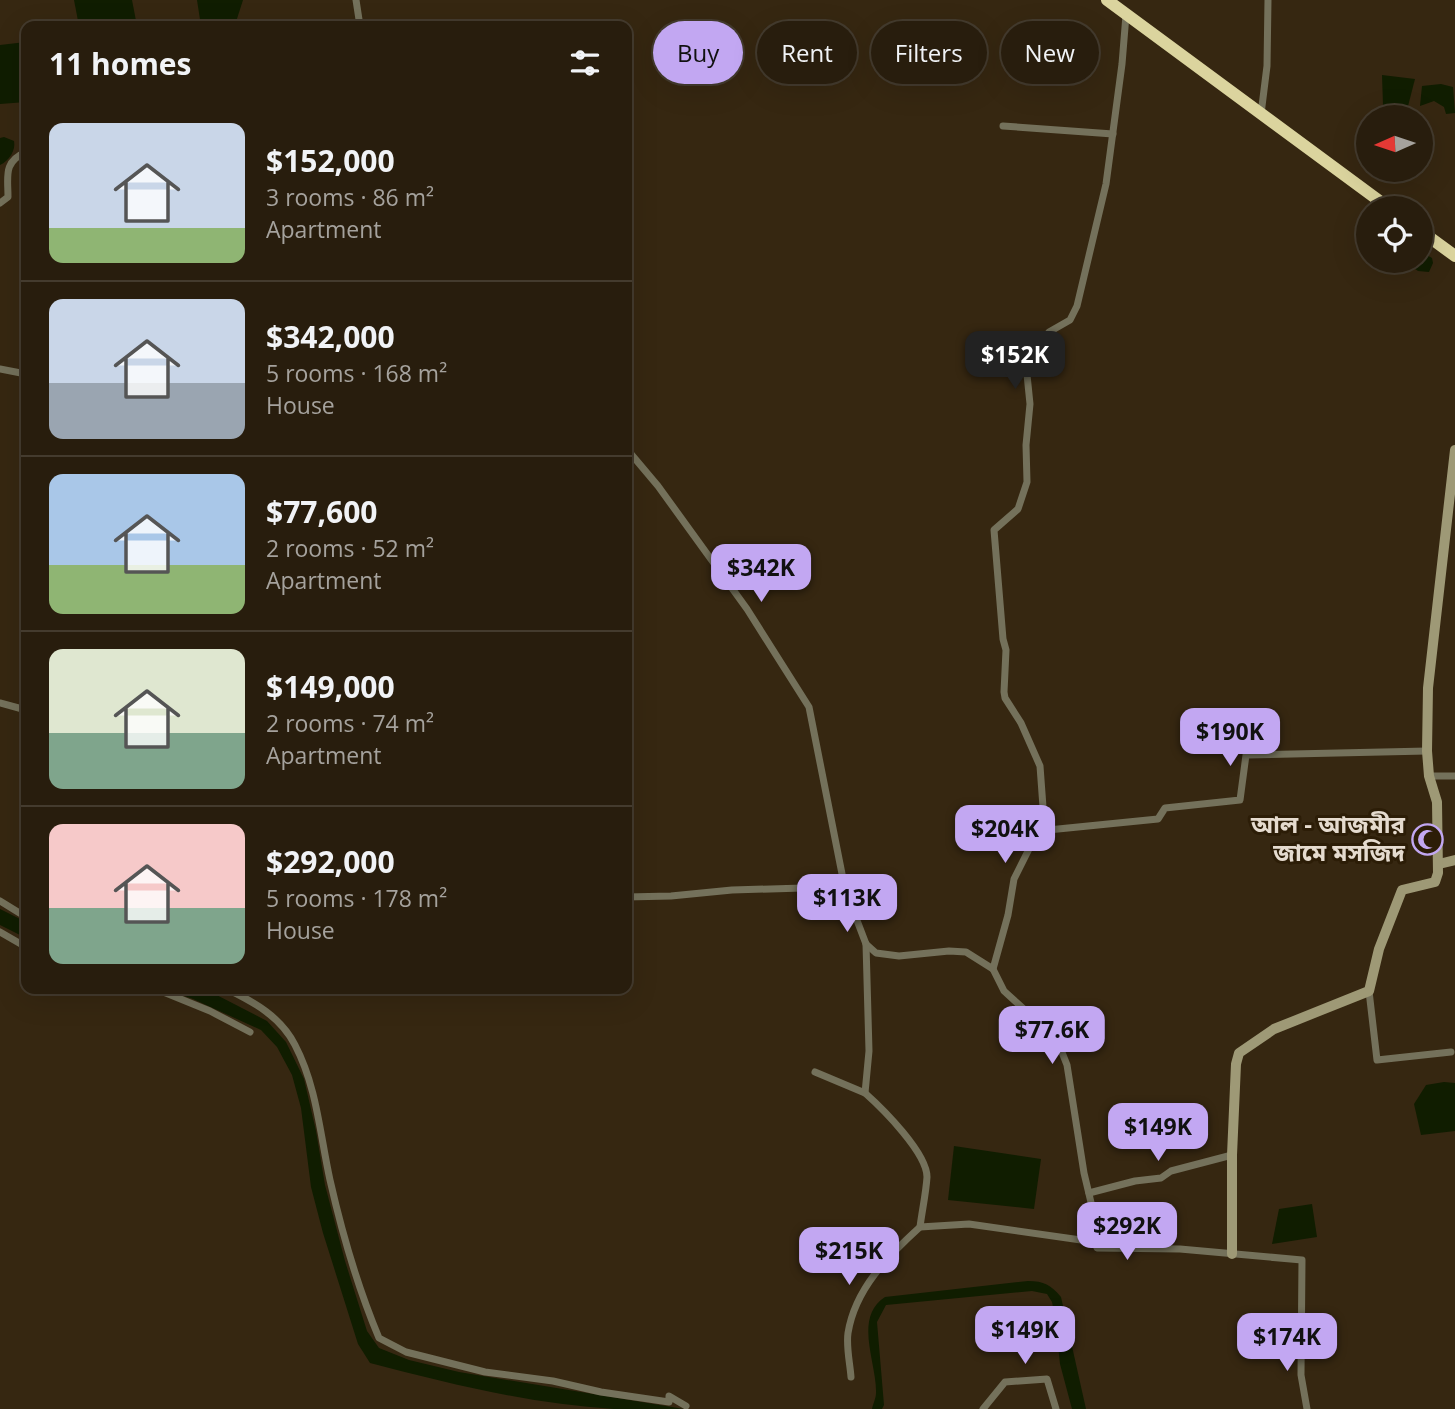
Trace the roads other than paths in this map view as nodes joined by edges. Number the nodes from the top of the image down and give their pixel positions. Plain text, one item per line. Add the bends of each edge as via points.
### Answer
1 (356, 0) edge
2 (1107, 0) edge
3 (1268, 0) edge
4 (1126, 15) junction
5 (359, 21) edge
6 (1261, 114) junction
7 (1003, 126) dead end
8 (1113, 134) junction
9 (21, 155) edge
10 (1373, 196) edge
11 (0, 203) edge
12 (1433, 240) edge
13 (1455, 256) edge
14 (0, 369) edge
15 (21, 373) edge
16 (1455, 450) edge
17 (632, 455) edge
18 (0, 702) edge
19 (21, 708) edge
20 (1427, 751) junction
21 (1429, 776) junction
22 (1455, 776) edge
23 (1038, 831) junction
24 (1455, 860) edge
25 (1439, 864) junction
26 (845, 889) junction
27 (632, 897) edge
28 (0, 901) edge
29 (21, 914) edge
30 (0, 932) edge
31 (21, 944) edge
32 (866, 944) junction
33 (993, 969) junction
34 (1369, 991) junction
35 (168, 994) edge
36 (237, 994) edge
37 (250, 1032) dead end
38 (1451, 1052) dead end
39 (815, 1072) dead end
40 (865, 1093) junction
41 (1233, 1155) junction
42 (1089, 1193) junction
43 (919, 1227) junction
44 (1095, 1242) junction
45 (1233, 1254) junction
46 (851, 1377) dead end
47 (685, 1406) dead end
48 (983, 1409) edge
49 (1056, 1409) edge
50 (1307, 1409) edge

1 - 5 street
2 - 4 highway
3 - 6 street
4 - 6 highway
4 - 8 street
6 - 10 highway
7 - 8 street
8 - 23 street via 1077,306 1070,320 1049,332 1026,365 1030,404 1023,497 1018,509 994,530 1006,650 1004,692 1040,766 1043,807
9 - 11 street via 10,162 8,197
12 - 13 highway
14 - 15 street
16 - 20 street via 1427,688
17 - 26 street via 747,609 809,707
18 - 19 street
20 - 21 street
20 - 23 street via 1246,755 1240,800 1165,808 1158,819
21 - 22 street
21 - 25 street via 1437,802
23 - 33 street via 1014,879
24 - 25 street
25 - 34 street via 1435,882 1402,890 1379,949
26 - 27 street
26 - 32 street
28 - 29 street
30 - 31 street
32 - 33 street via 876,953 899,956 965,952
32 - 40 street via 869,1051
33 - 42 street via 1004,991 1030,1021 1052,1027 1062,1048
34 - 38 street via 1377,1060
34 - 41 street via 1274,1029 1239,1053
35 - 37 street
36 - 47 street via 274,1017 295,1044 311,1086 345,1237 379,1338 406,1352 485,1372 669,1402 669,1396
39 - 40 street
40 - 43 street via 890,1116 922,1160 927,1175
41 - 42 street via 1171,1171 1161,1178
41 - 45 street
42 - 44 street
43 - 44 street via 969,1224
43 - 46 street via 862,1293 848,1335
44 - 45 street via 1097,1248
45 - 50 street via 1303,1260 1301,1375
48 - 49 street via 1005,1382 1047,1379

